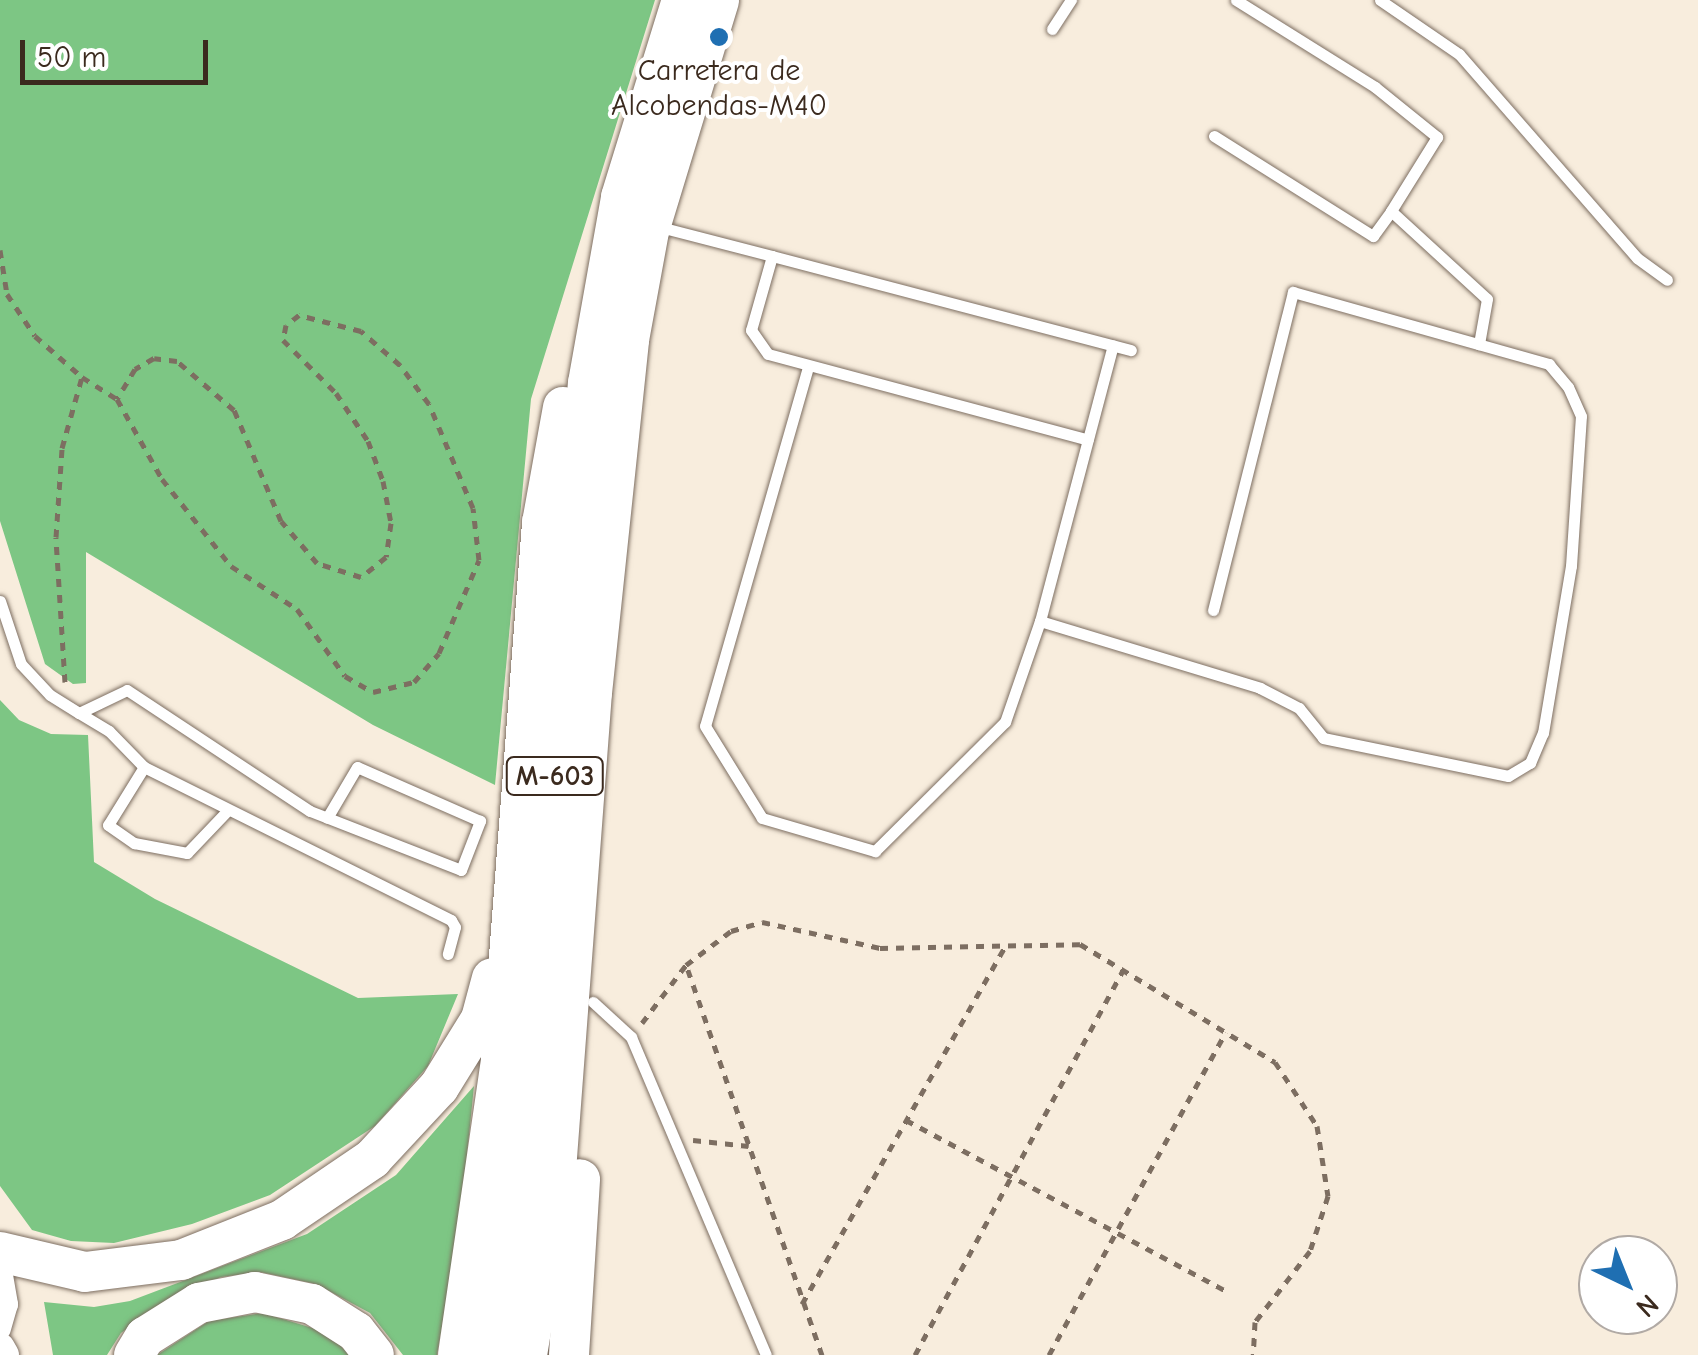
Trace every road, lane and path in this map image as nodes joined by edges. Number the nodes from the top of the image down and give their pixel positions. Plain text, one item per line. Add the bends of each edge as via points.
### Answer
1 (682, 0) edge
2 (719, 0) edge
3 (1071, 0) edge
4 (1236, 0) edge
5 (1380, 0) edge
6 (1052, 29) dead end
7 (1214, 136) dead end
8 (622, 197) junction
9 (1391, 210) junction
10 (651, 226) junction
11 (0, 250) edge
12 (772, 256) junction
13 (1667, 280) dead end
14 (1479, 344) junction
15 (1113, 346) junction
16 (1132, 350) dead end
17 (808, 367) junction
18 (82, 377) junction
19 (117, 399) junction
20 (1088, 440) junction
21 (0, 601) edge
22 (1212, 610) dead end
23 (1040, 621) junction
24 (592, 694) junction
25 (67, 705) junction
26 (79, 713) junction
27 (144, 767) junction
28 (226, 812) junction
29 (327, 818) junction
30 (509, 922) junction
31 (1007, 942) junction
32 (448, 954) dead end
33 (686, 965) junction
34 (1122, 970) junction
35 (593, 1002) junction
36 (1226, 1032) junction
37 (632, 1037) junction
38 (906, 1120) junction
39 (673, 1137) junction
40 (749, 1146) junction
41 (1014, 1172) junction
42 (1117, 1230) junction
43 (0, 1252) edge
44 (0, 1264) edge
45 (572, 1286) junction
46 (1230, 1293) dead end
47 (802, 1304) junction
48 (0, 1329) edge
49 (0, 1348) edge
50 (4, 1355) edge
51 (134, 1355) edge
52 (374, 1355) edge
53 (458, 1355) edge
54 (494, 1355) edge
55 (527, 1355) edge
56 (557, 1355) edge
57 (569, 1355) edge
58 (766, 1355) edge
59 (822, 1355) edge
60 (915, 1355) edge
61 (1049, 1355) edge
62 (1253, 1355) edge

1 - 8 highway, M-603
2 - 10 highway, M-603
3 - 6 lane
4 - 9 lane via 1375,87 1438,137
5 - 13 lane via 1459,54 1636,258
7 - 9 lane via 1373,236
8 - 30 highway via 582,307 542,523
8 - 54 highway, M-603 via 588,383 521,1172
9 - 14 lane via 1487,299
10 - 12 lane
10 - 24 highway, M-603 via 629,340
11 - 18 path via 7,294 35,336
12 - 15 lane
12 - 17 lane via 751,330 755,344
14 - 22 lane via 1293,292
14 - 23 lane via 1549,364 1582,416 1571,566 1543,733 1530,763 1508,776 1323,738 1298,708 1260,688
15 - 16 lane
15 - 20 lane
17 - 20 lane
17 - 23 lane via 705,726 762,818 875,851 1005,722
18 - 19 path
18 - 25 path via 62,448 56,537
19 - 19 path via 135,369 154,358 177,361 234,410 293,535 317,563 360,577 386,556 391,523 384,481 368,441 336,394 282,340 286,325 299,315 324,318 361,331 400,364 455,457 479,560 439,653 414,682 373,692 345,676 297,609 231,566 162,480
20 - 23 lane
21 - 25 lane via 21,664
24 - 35 highway
24 - 55 highway, M-603 via 554,1184
25 - 26 lane
26 - 27 lane via 109,730
26 - 29 lane via 127,690
27 - 28 lane
27 - 28 lane via 108,825 134,843 187,852
28 - 32 lane via 451,920
29 - 29 lane via 461,870 480,821 357,767
30 - 43 highway via 481,1018 439,1087 372,1160 282,1220 181,1260 85,1272
30 - 53 highway via 501,1062
31 - 33 path via 880,948 762,922 731,931
31 - 34 path via 1080,944
31 - 38 path
33 - 37 path
33 - 40 path
34 - 36 path
34 - 41 path
35 - 37 lane
35 - 45 highway
36 - 42 path
36 - 62 path via 1276,1062 1317,1126 1328,1196 1310,1252 1255,1322
37 - 39 lane
38 - 41 path
38 - 47 path
39 - 40 path
39 - 58 lane
40 - 47 path
41 - 42 path
41 - 60 path
42 - 46 path
42 - 61 path
44 - 48 street via 7,1304
45 - 56 highway
45 - 57 highway
47 - 59 path
49 - 50 street
51 - 52 highway via 146,1338 199,1303 255,1292 312,1304 356,1332

